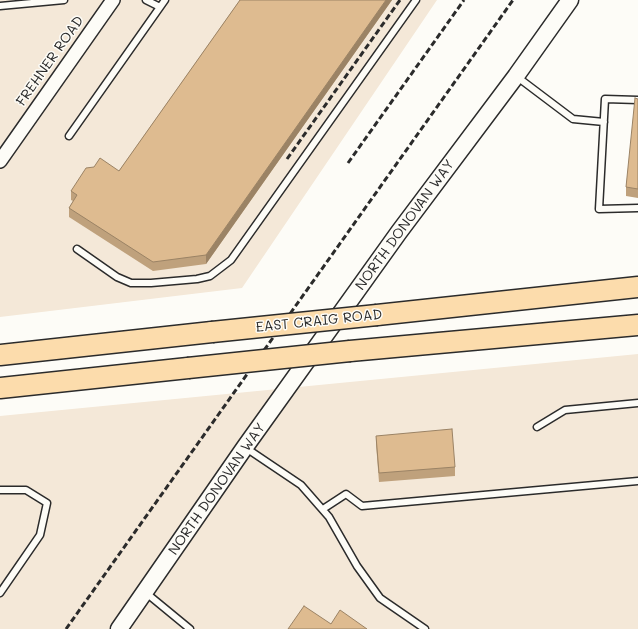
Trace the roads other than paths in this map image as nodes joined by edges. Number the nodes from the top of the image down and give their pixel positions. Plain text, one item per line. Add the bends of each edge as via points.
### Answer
1 (64, 0) edge
2 (113, 0) edge
3 (146, 0) edge
4 (165, 0) edge
5 (416, 0) edge
6 (570, 0) edge
7 (0, 6) edge
8 (160, 7) junction
9 (516, 76) junction
10 (638, 100) edge
11 (604, 122) junction
12 (69, 136) dead end
13 (0, 161) edge
14 (638, 208) edge
15 (77, 249) dead end
16 (638, 287) edge
17 (638, 325) edge
18 (0, 355) edge
19 (0, 388) edge
20 (638, 403) edge
21 (537, 427) dead end
22 (245, 447) junction
23 (638, 482) edge
24 (0, 490) edge
25 (322, 509) junction
26 (0, 592) edge
27 (145, 592) junction
28 (119, 629) edge
29 (190, 629) edge
30 (425, 629) edge

1 - 7 lane
2 - 13 street, FREHNER ROAD
3 - 8 lane
4 - 8 lane
5 - 15 lane via 231,260 210,276 131,283 117,277
6 - 9 street, NORTH DONOVAN WAY
8 - 12 lane
9 - 11 lane via 573,119
9 - 22 street, NORTH DONOVAN WAY via 399,232
10 - 11 lane via 605,99
11 - 14 lane via 599,209
16 - 18 main road, EAST CRAIG ROAD, bridge
17 - 19 main road, bridge via 350,351
20 - 21 lane via 565,410
22 - 25 lane via 301,485
22 - 27 street, NORTH DONOVAN WAY
23 - 25 lane via 362,506 346,494
24 - 26 lane via 26,490 47,503 40,535
25 - 30 lane via 380,598
27 - 28 street, NORTH DONOVAN WAY
27 - 29 lane

